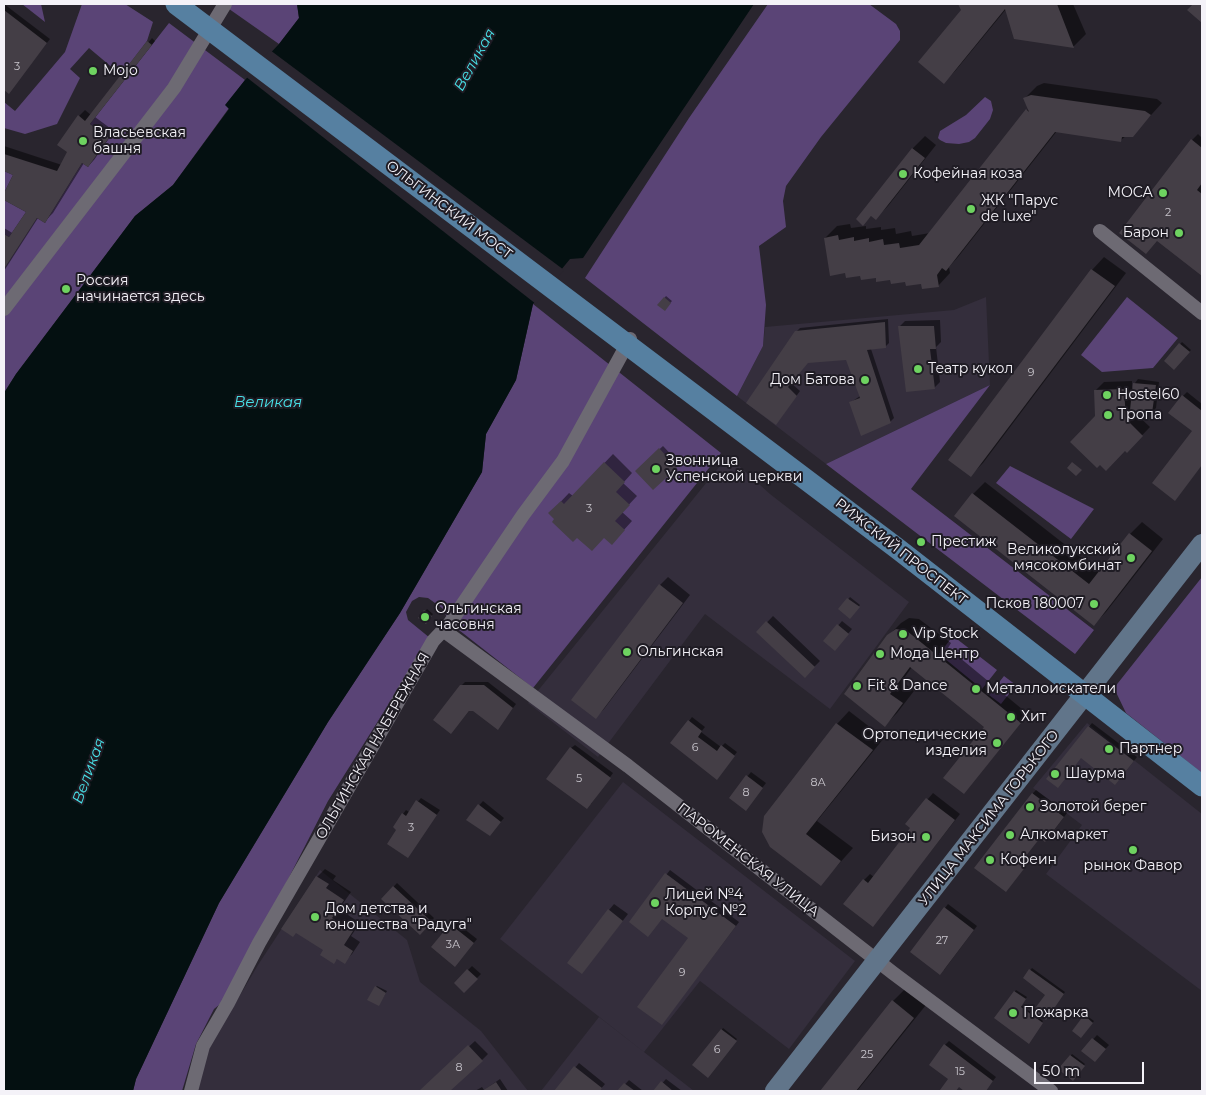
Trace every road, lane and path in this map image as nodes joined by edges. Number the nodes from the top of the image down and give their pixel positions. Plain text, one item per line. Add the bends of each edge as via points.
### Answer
1 (225, 4) edge
2 (178, 6) edge
3 (1100, 231) dead end
4 (4, 309) edge
5 (1202, 313) edge
6 (630, 339) dead end
7 (718, 412) joint
8 (1202, 544) edge
9 (443, 630) junction
10 (1086, 695) junction
11 (1202, 786) edge
12 (877, 960) junction
13 (191, 1091) edge
14 (775, 1091) edge
15 (1051, 1091) edge

1 - 4 street via 174,88
2 - 7 main road, ОЛЬГИНСКИЙ МОСТ
3 - 5 street
6 - 9 street, ОЛЬГИНСКАЯ НАБЕРЕЖНАЯ via 563,461
7 - 10 main road, РИЖСКИЙ ПРОСПЕКТ
8 - 10 main road, УЛИЦА МАКСИМА ГОРЬКОГО
9 - 12 street, ПАРОМЕНСКАЯ УЛИЦА via 628,766
9 - 13 street, ОЛЬГИНСКАЯ НАБЕРЕЖНАЯ via 428,649 259,943 203,1046
10 - 11 main road, РИЖСКИЙ ПРОСПЕКТ
10 - 12 main road, УЛИЦА МАКСИМА ГОРЬКОГО
12 - 14 main road, УЛИЦА МАКСИМА ГОРЬКОГО
12 - 15 street, ПАРОМЕНСКАЯ УЛИЦА

